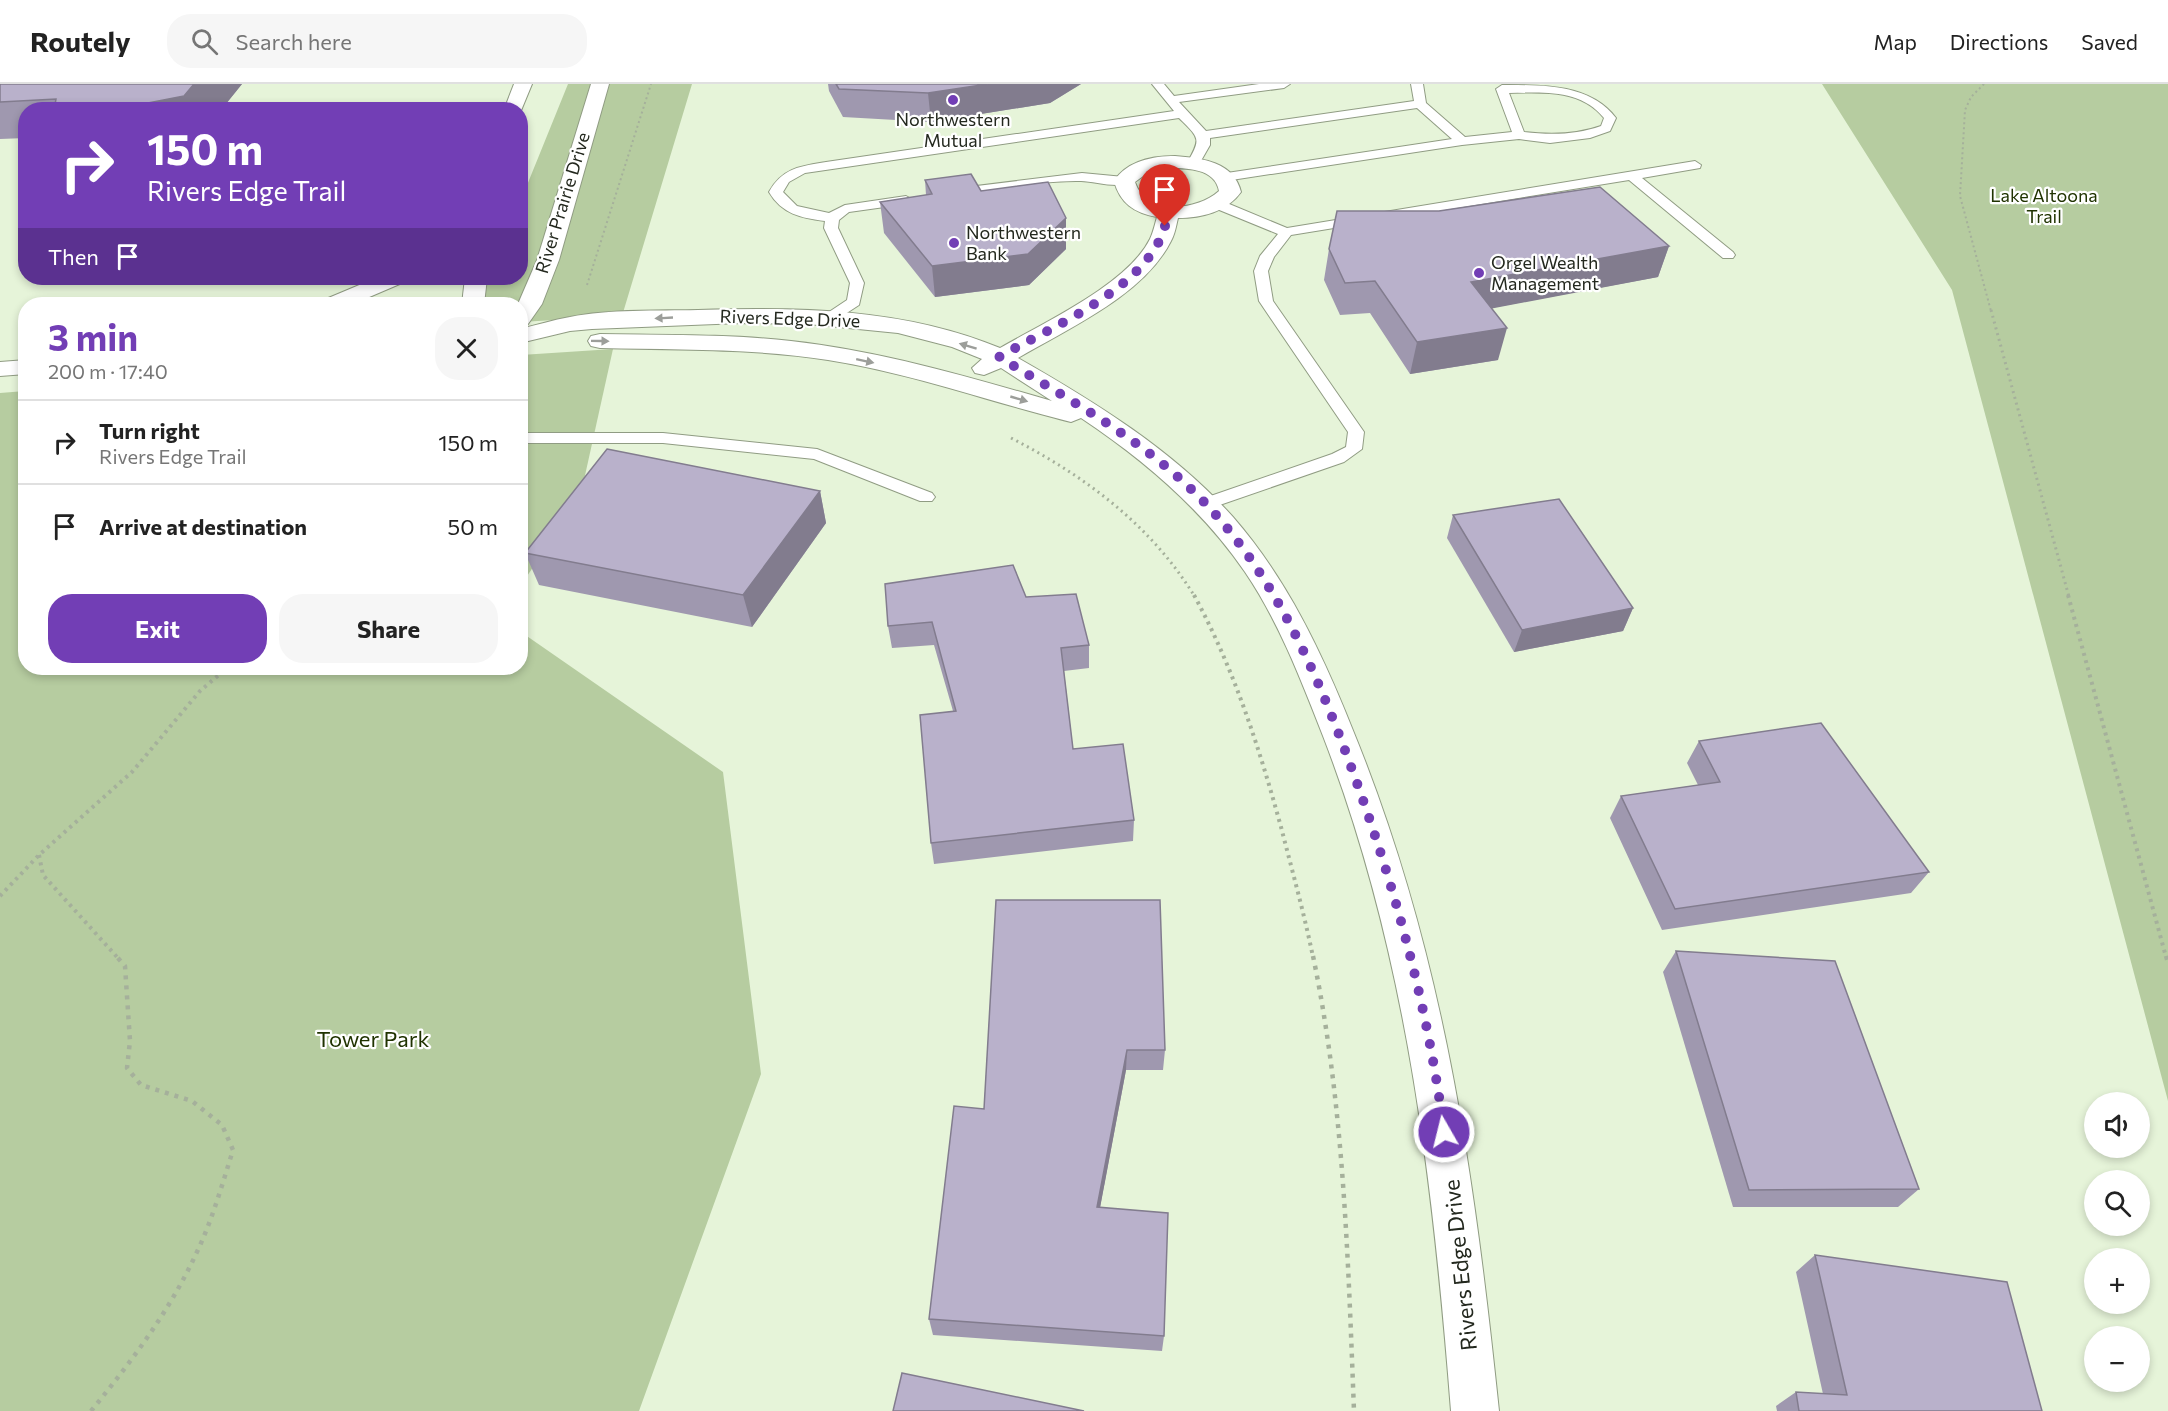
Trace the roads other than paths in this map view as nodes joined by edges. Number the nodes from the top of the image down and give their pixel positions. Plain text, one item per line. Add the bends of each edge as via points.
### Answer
1 (523, 84) edge
2 (600, 84) edge
3 (1158, 84) edge
4 (1284, 84) edge
5 (1417, 84) edge
6 (1500, 86) edge
7 (1171, 100) junction
8 (516, 102) edge
9 (1420, 104) junction
10 (1182, 114) junction
11 (1203, 135) junction
12 (1519, 135) junction
13 (1461, 141) junction
14 (1193, 163) junction
15 (1695, 165) dead end
16 (1632, 176) junction
17 (1225, 177) junction
18 (1124, 181) junction
19 (1217, 204) junction
20 (1169, 212) junction
21 (832, 218) junction
22 (1286, 232) junction
23 (1728, 255) dead end
24 (378, 285) edge
25 (350, 297) edge
26 (528, 307) edge
27 (831, 317) junction
28 (528, 336) edge
29 (528, 338) edge
30 (999, 357) junction
31 (18, 368) edge
32 (0, 369) edge
33 (963, 384) junction
34 (1110, 425) junction
35 (528, 438) edge
36 (926, 497) dead end
37 (1205, 504) junction
38 (1475, 1411) edge

1 - 8 street
2 - 26 street, River Prairie Drive via 548,260
3 - 7 lane
4 - 7 lane
5 - 9 lane
6 - 12 lane
6 - 12 lane via 1571,92 1592,98 1610,118 1606,128 1590,134 1550,139
7 - 10 lane
9 - 11 lane
9 - 13 lane
10 - 11 lane
10 - 21 lane via 826,166 798,171 781,180 776,192 781,203 797,213
11 - 14 lane via 1204,145
12 - 13 lane
13 - 17 lane
14 - 17 street
14 - 18 street via 1151,164 1137,169
15 - 16 lane
16 - 22 lane
16 - 23 lane
17 - 19 street via 1230,192
18 - 20 street via 1126,193 1134,201
18 - 21 lane via 1060,178 844,208
19 - 20 street via 1195,212
19 - 22 lane
20 - 30 street via 1161,240 1122,286
21 - 27 lane via 831,228 857,283 854,302
22 - 37 lane via 1267,256 1261,272 1266,301 1356,432 1354,449
24 - 25 street
27 -> 28 street, Rivers Edge Drive via 701,317 572,324
30 -> 27 street, Rivers Edge Drive via 918,330
29 -> 33 street, Rivers Edge Drive via 790,348 837,354
30 - 33 street
30 - 34 street, Rivers Edge Drive
31 - 32 street
33 -> 34 street, Rivers Edge Drive
34 - 37 street, Rivers Edge Drive via 1158,459
35 - 36 lane via 663,438 817,454
37 - 38 street, Rivers Edge Drive via 1275,594 1340,735 1384,857 1416,975 1442,1109 1463,1269

